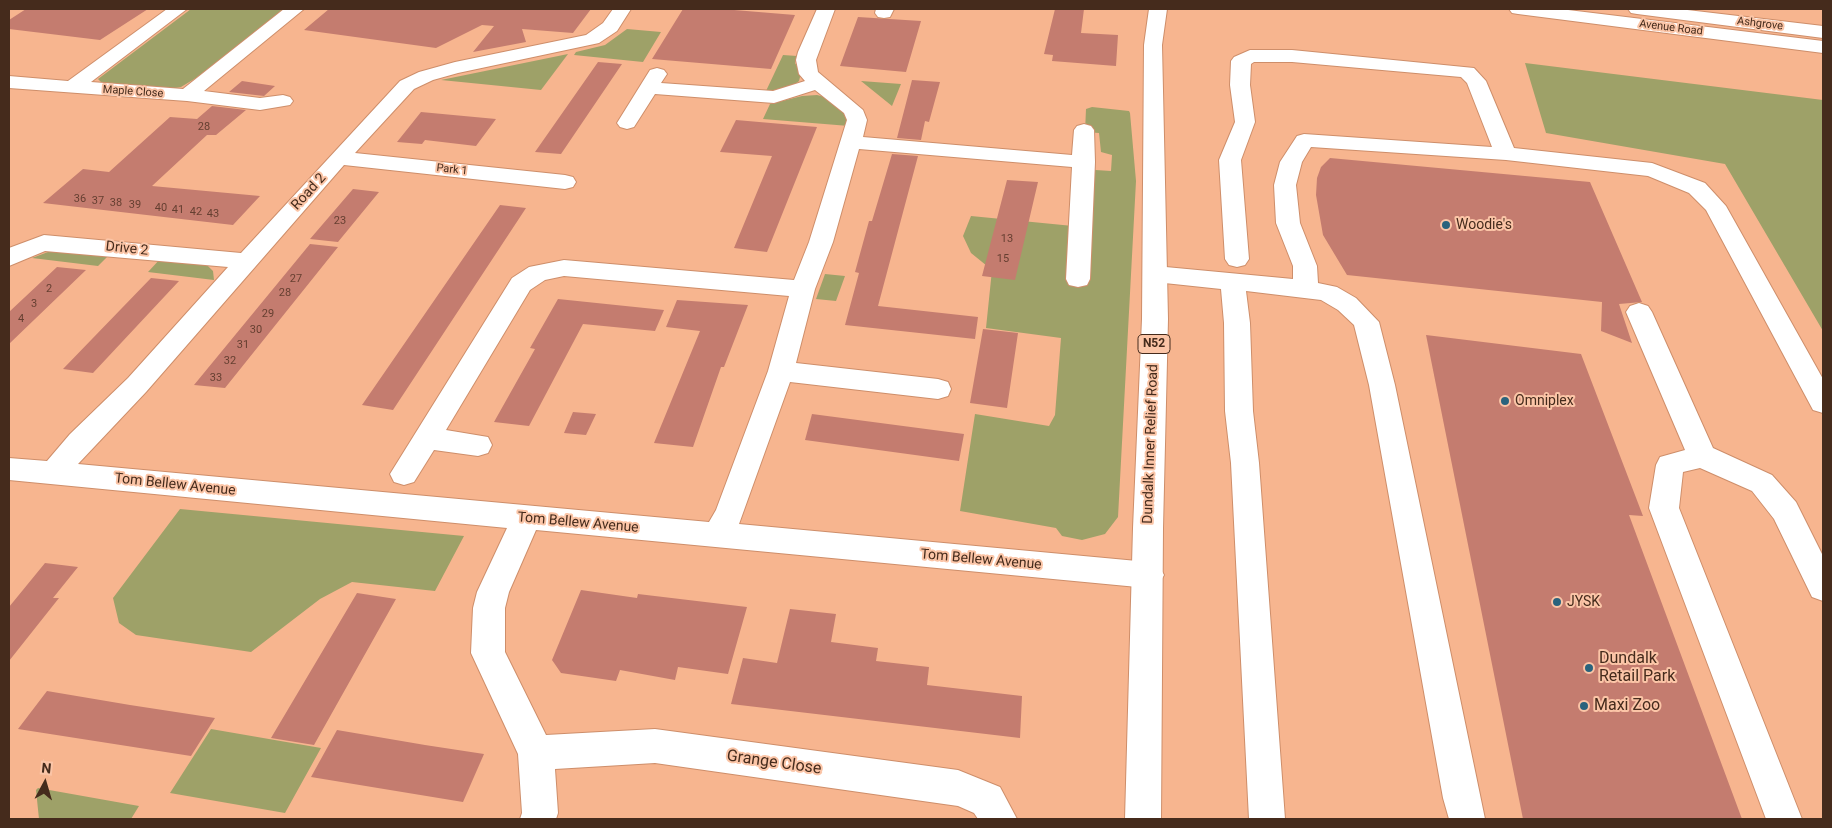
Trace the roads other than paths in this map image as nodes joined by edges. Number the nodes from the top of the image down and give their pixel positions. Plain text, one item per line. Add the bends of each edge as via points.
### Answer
1 (178, 9) edge
2 (295, 9) edge
3 (622, 9) edge
4 (826, 9) edge
5 (1158, 9) edge
6 (1518, 9) edge
7 (1650, 14) edge
8 (1680, 17) edge
9 (1823, 32) edge
10 (1823, 47) edge
11 (9, 82) edge
12 (818, 83) junction
13 (72, 88) junction
14 (187, 95) junction
15 (282, 101) dead end
16 (627, 123) dead end
17 (1084, 130) dead end
18 (851, 142) junction
19 (1506, 154) junction
20 (339, 158) junction
21 (1084, 162) junction
22 (565, 182) dead end
23 (9, 258) edge
24 (248, 261) junction
25 (1235, 271) junction
26 (1155, 274) junction
27 (1078, 279) dead end
28 (803, 289) junction
29 (1306, 289) junction
30 (1639, 312) dead end
31 (781, 370) junction
32 (938, 389) dead end
33 (1823, 403) edge
34 (426, 438) junction
35 (478, 445) dead end
36 (1702, 456) junction
37 (9, 469) edge
38 (54, 473) junction
39 (404, 474) dead end
40 (526, 519) junction
41 (717, 536) junction
42 (1148, 575) junction
43 (1823, 587) edge
44 (536, 753) junction
45 (538, 819) edge
46 (999, 819) edge
47 (1143, 819) edge
48 (1267, 819) edge
49 (1467, 819) edge
50 (1784, 819) edge

1 - 13 street, Maple Close
2 - 14 street
3 - 20 street, Road 2 via 610,27 592,39 455,68 407,85
4 - 12 street via 806,60 809,74
5 - 26 street, Dundalk Inner Relief Road / N52 via 1153,44
6 - 7 street, Avenue Road
7 - 8 street, Avenue Road
8 - 9 street, Ashgrove
8 - 10 street, Avenue Road
11 - 13 street
12 - 16 street via 774,97 653,81
12 - 18 street via 853,110 857,120
13 - 14 street, Maple Close
14 - 15 street, Maple Close via 260,104
17 - 21 street
18 - 21 street
18 - 28 street via 821,242
19 - 25 street via 1476,81 1467,72 1292,56 1250,56 1241,61 1240,84 1245,122 1230,160
19 - 29 street via 1304,140 1291,162 1285,185 1288,223 1305,266
19 - 33 street via 1652,170 1696,188 1715,206
20 - 22 street, Park 1
20 - 24 street, Road 2
21 - 27 street
23 - 24 street, Drive 2 via 44,243
24 - 38 street, Road 2
25 - 26 street
25 - 29 street
25 - 48 street via 1239,411
26 - 42 street, Dundalk Inner Relief Road / N52
28 - 31 street
28 - 34 street via 564,268 538,273 521,284
29 - 49 street via 1328,293 1347,304 1366,322 1373,344
30 - 36 street
31 - 32 street
31 - 41 street via 730,512
34 - 35 street
34 - 39 street
36 - 43 street via 1762,483 1785,511
36 - 50 street via 1670,465 1664,508
37 - 38 street, Tom Bellew Avenue
38 - 40 street, Tom Bellew Avenue
40 - 41 street, Tom Bellew Avenue
40 - 44 street via 493,592 489,608 488,653
41 - 42 street, Tom Bellew Avenue
42 - 47 street, Dundalk Inner Relief Road / N52
44 - 45 street
44 - 46 street, Grange Close via 655,746 958,788 987,800

